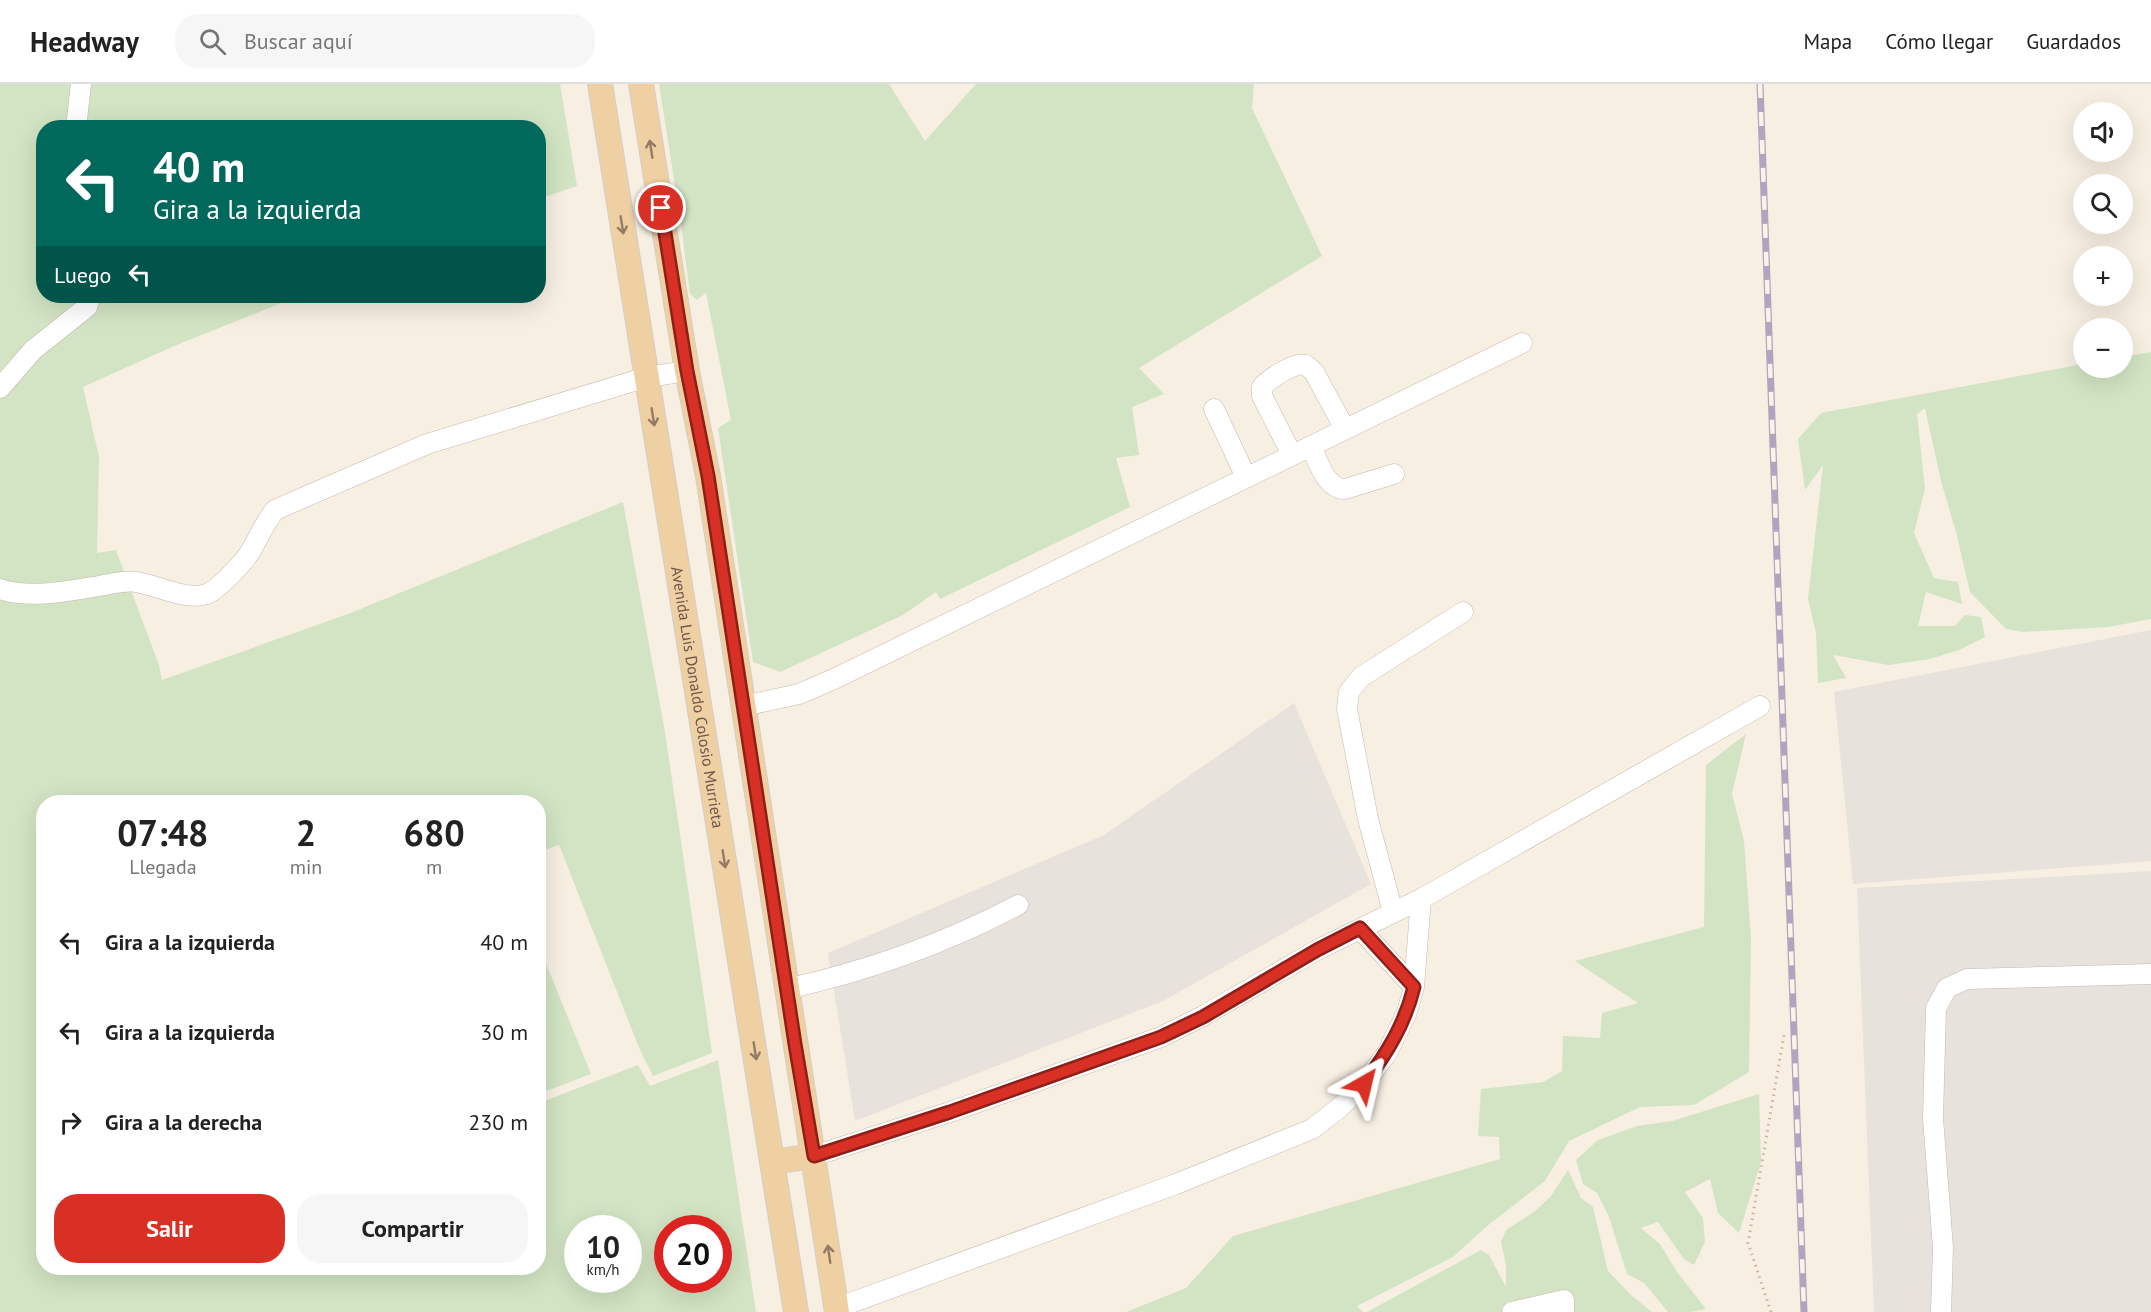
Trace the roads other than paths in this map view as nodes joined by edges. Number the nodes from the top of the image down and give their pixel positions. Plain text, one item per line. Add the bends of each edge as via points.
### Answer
1 (81, 84) edge
2 (600, 84) edge
3 (641, 84) edge
4 (77, 120) edge
5 (88, 303) edge
6 (1522, 343) dead end
7 (687, 371) junction
8 (647, 376) junction
9 (0, 388) edge
10 (1214, 409) dead end
11 (1345, 429) junction
12 (1311, 446) junction
13 (1292, 455) junction
14 (1394, 474) dead end
15 (1246, 477) junction
16 (0, 589) edge
17 (1463, 612) dead end
18 (744, 706) junction
19 (1760, 706) dead end
20 (1421, 899) junction
21 (1018, 905) dead end
22 (1393, 912) junction
23 (1360, 928) junction
24 (2151, 974) edge
25 (1414, 987) junction
26 (786, 988) junction
27 (814, 1156) junction
28 (772, 1162) junction
29 (837, 1310) edge
30 (796, 1312) edge
31 (1512, 1312) edge
32 (1564, 1312) edge
33 (1941, 1312) edge

1 - 4 lane
2 -> 8 main road, Avenida Luis Donaldo Colosio Murrieta
7 -> 3 main road
5 - 9 lane via 33,350
6 - 11 lane
7 - 8 lane
7 - 18 main road via 708,476
8 - 16 lane via 427,444 275,510 251,551 208,594 196,596 135,582 57,593
8 -> 28 main road, Avenida Luis Donaldo Colosio Murrieta
10 - 15 lane
11 - 12 lane
11 - 13 lane via 1314,372 1307,365 1297,365 1262,387 1262,396
12 - 13 lane
12 - 14 lane via 1330,484 1337,489
13 - 15 lane
15 - 18 lane via 834,679 799,694
17 - 22 lane via 1361,677 1349,692 1347,709 1368,819
18 - 26 main road
19 - 20 lane
20 - 22 lane
20 - 25 lane
21 - 26 lane via 912,954 829,980
22 - 23 lane
23 - 25 lane
23 - 27 lane via 1161,1037
24 - 33 lane via 1967,979 1947,988 1936,1008 1935,1059 1934,1118 1943,1248
25 - 29 lane via 1387,1053 1364,1084 1312,1129
26 - 27 main road
27 - 28 main road
29 -> 27 main road
28 - 30 main road, Avenida Luis Donaldo Colosio Murrieta
31 - 32 lane via 1564,1300

